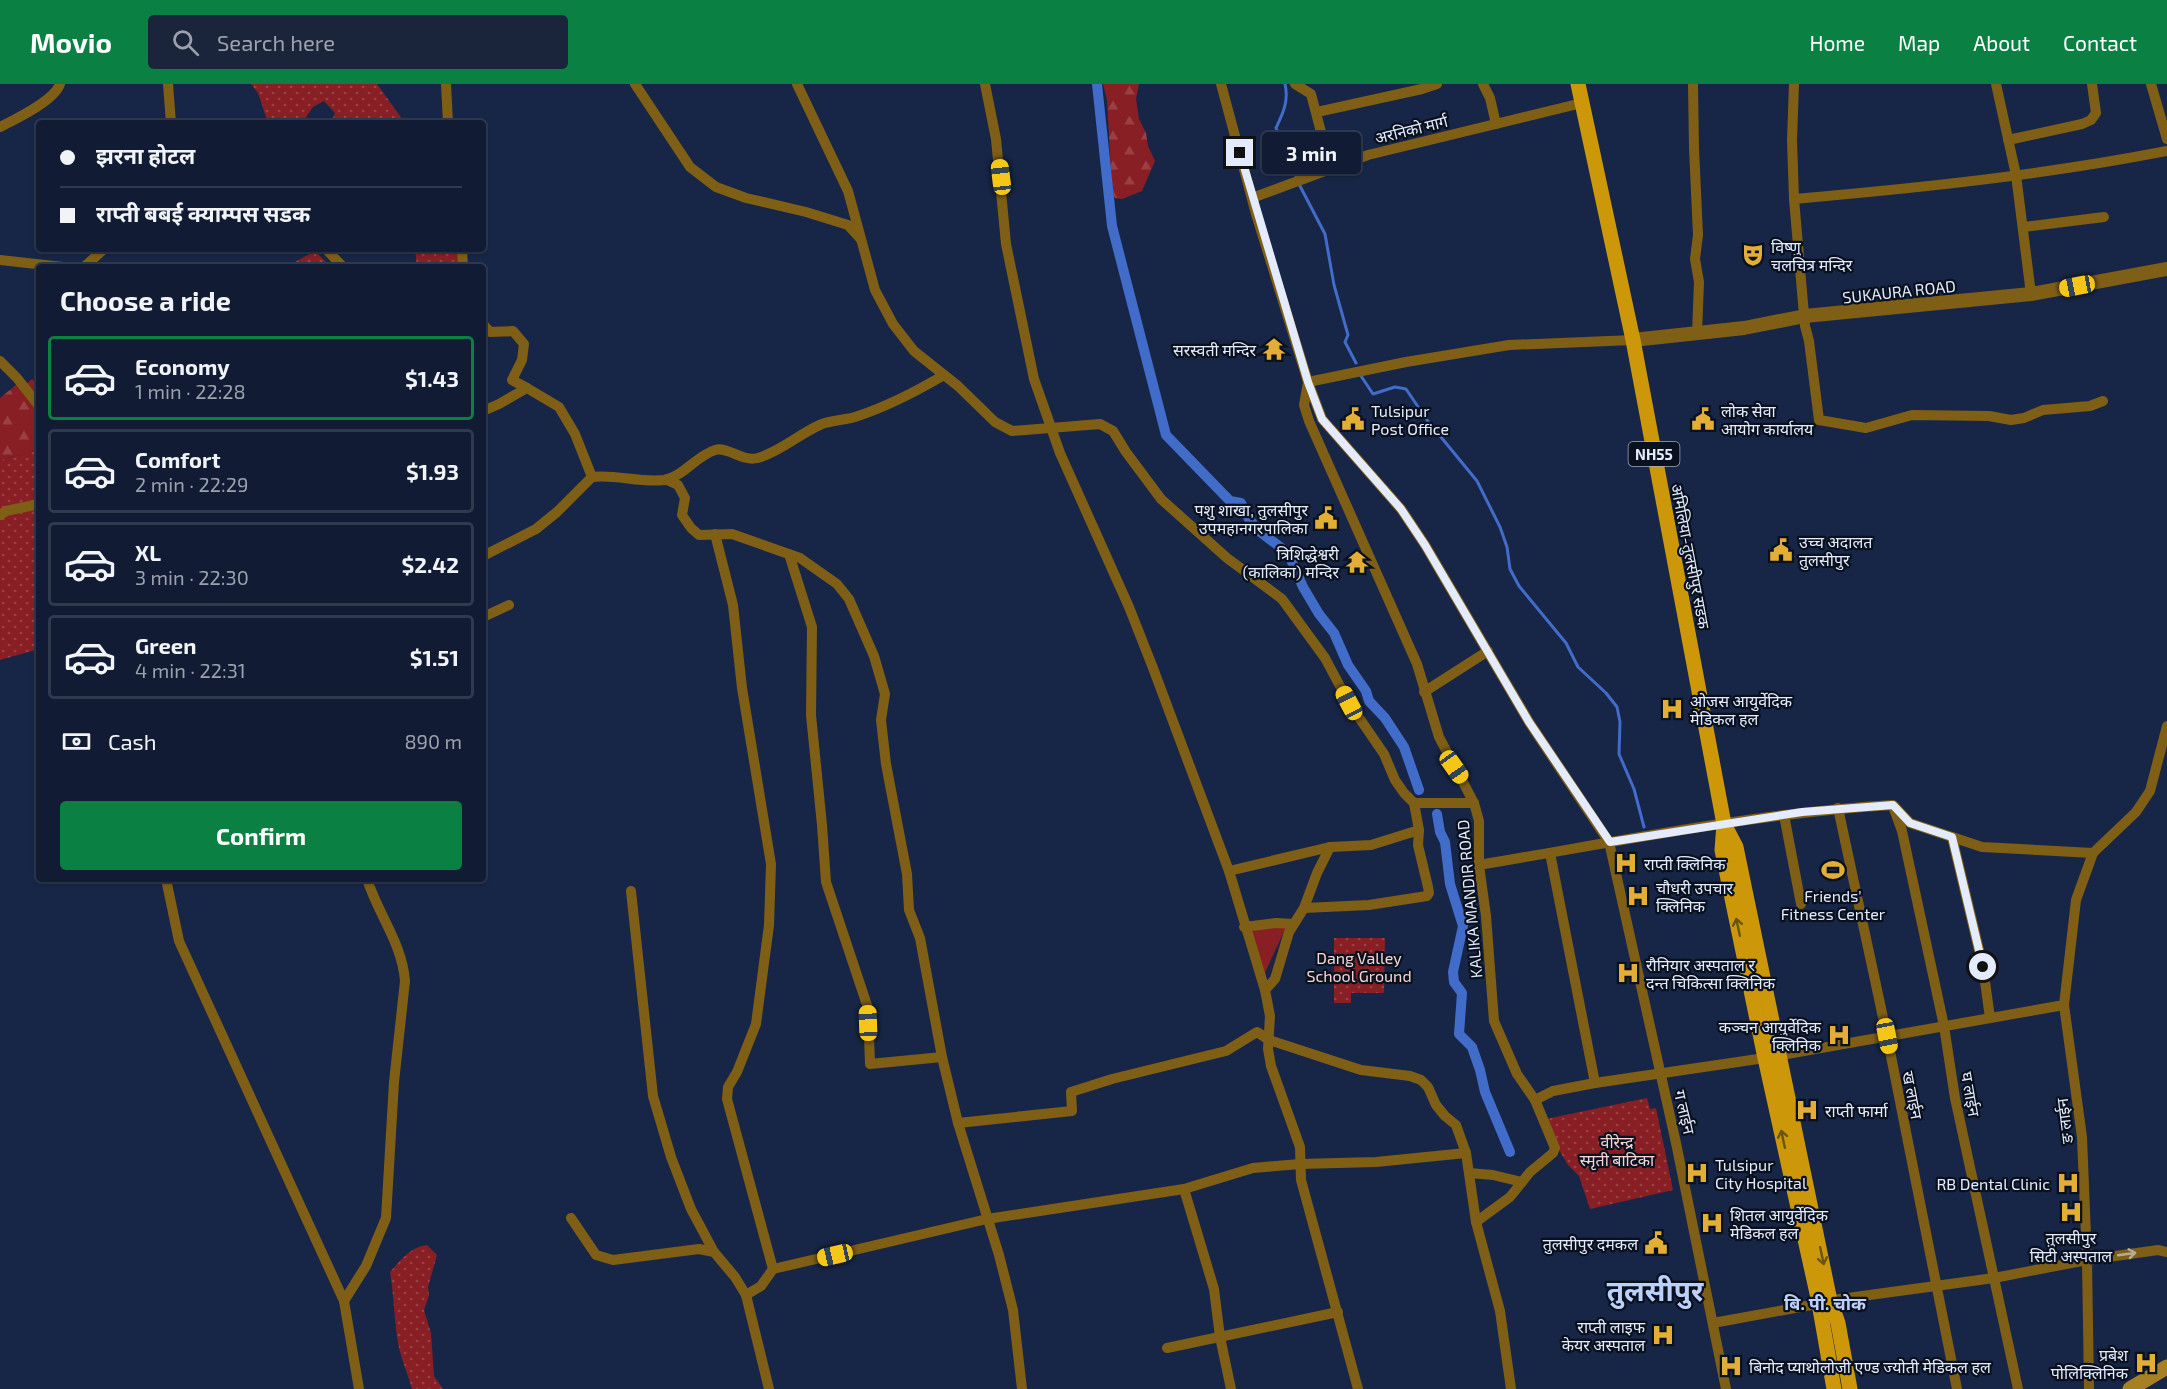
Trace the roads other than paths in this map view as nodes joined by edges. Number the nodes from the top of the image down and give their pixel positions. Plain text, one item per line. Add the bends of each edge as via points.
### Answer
1 (60, 84) edge
2 (168, 84) edge
3 (446, 84) edge
4 (635, 84) edge
5 (797, 84) edge
6 (985, 84) edge
7 (1221, 84) edge
8 (1295, 84) edge
9 (1437, 84) edge
10 (1483, 84) edge
11 (1578, 84) edge
12 (1693, 84) edge
13 (1794, 84) edge
14 (1996, 84) edge
15 (2092, 84) edge
16 (2151, 84) edge
17 (1422, 87) edge
18 (2162, 95) edge
19 (1582, 104) junction
20 (1317, 112) junction
21 (171, 120) edge
22 (448, 120) edge
23 (1496, 124) junction
24 (0, 127) edge
25 (2167, 139) edge
26 (2008, 140) junction
27 (2167, 151) edge
28 (1331, 170) junction
29 (2016, 175) junction
30 (1252, 198) junction
31 (1794, 200) junction
32 (2104, 217) dead end
33 (2024, 226) junction
34 (862, 241) junction
35 (101, 252) edge
36 (329, 252) edge
37 (0, 260) edge
38 (36, 264) edge
39 (87, 264) edge
40 (340, 264) edge
41 (2167, 269) edge
42 (2031, 294) junction
43 (1805, 316) junction
44 (486, 327) edge
45 (1696, 334) junction
46 (1633, 340) junction
47 (0, 361) edge
48 (944, 375) junction
49 (1308, 382) junction
50 (526, 388) junction
51 (2103, 401) dead end
52 (36, 402) edge
53 (486, 410) edge
54 (1050, 428) junction
55 (592, 477) junction
56 (667, 480) junction
57 (36, 505) edge
58 (0, 515) edge
59 (715, 534) junction
60 (486, 554) edge
61 (789, 555) junction
62 (509, 605) dead end
63 (486, 616) edge
64 (1488, 651) junction
65 (1424, 692) junction
66 (2167, 726) edge
67 (1414, 803) junction
68 (1474, 803) junction
69 (1893, 805) junction
70 (1838, 808) junction
71 (1784, 815) junction
72 (1724, 824) junction
73 (1419, 830) junction
74 (1952, 837) junction
75 (1610, 842) junction
76 (1330, 847) junction
77 (1550, 853) junction
78 (2093, 854) junction
79 (1479, 865) junction
80 (1228, 871) junction
81 (167, 882) edge
82 (368, 882) edge
83 (631, 891) dead end
84 (1801, 904) dead end
85 (1304, 908) junction
86 (1293, 924) junction
87 (1244, 927) junction
88 (1265, 990) junction
89 (2064, 1005) junction
90 (1990, 1018) junction
91 (1944, 1026) junction
92 (1887, 1036) junction
93 (1269, 1040) junction
94 (942, 1057) junction
95 (1771, 1057) junction
96 (1661, 1074) junction
97 (1595, 1083) junction
98 (1535, 1100) junction
99 (958, 1123) junction
100 (1466, 1153) junction
101 (1300, 1164) junction
102 (1469, 1173) junction
103 (1522, 1182) junction
104 (1184, 1189) junction
105 (571, 1218) dead end
106 (987, 1219) junction
107 (1476, 1222) junction
108 (714, 1252) junction
109 (2167, 1252) edge
110 (2087, 1260) junction
111 (774, 1269) junction
112 (1994, 1278) junction
113 (1935, 1285) junction
114 (746, 1295) junction
115 (344, 1301) junction
116 (1825, 1302) junction
117 (1338, 1312) junction
118 (1713, 1323) junction
119 (1220, 1337) junction
120 (1167, 1348) dead end
121 (2167, 1367) edge
122 (358, 1389) edge
123 (769, 1389) edge
124 (1022, 1389) edge
125 (1231, 1389) edge
126 (1358, 1389) edge
127 (1511, 1389) edge
128 (1726, 1389) edge
129 (1834, 1389) edge
130 (1850, 1389) edge
131 (1957, 1389) edge
132 (2018, 1389) edge
133 (2089, 1389) edge
134 (2130, 1389) edge

1 - 24 street via 27,113
2 - 21 street
3 - 22 street
4 - 34 street via 690,167 716,187 848,225
5 - 34 street via 848,191
6 - 54 street via 996,139 1006,244 1034,379
7 - 30 street
8 - 20 street via 1311,94
9 - 17 street
10 - 23 street
11 - 19 main road, अमिलिया-तुलसीपुर सडक / NH55
12 - 45 street via 1698,235 1695,259 1699,282
13 - 31 street
14 - 26 street
15 - 26 street via 2096,113 2091,120
16 - 18 street
17 - 20 street
18 - 25 street
19 - 23 street, अरनिको मार्ग
19 - 46 main road, अमिलिया-तुलसीपुर सडक / NH55
20 - 28 street
23 - 28 street, अरनिको मार्ग via 1368,155
26 - 29 street
27 - 29 street
28 - 30 street, अरनिको मार्ग
29 - 31 street
29 - 33 street
30 - 49 street
31 - 43 street
32 - 33 street
33 - 42 street
34 - 48 street via 875,290 893,324 914,351
35 - 39 street
36 - 40 street
37 - 38 street
41 - 42 street, SUKAURA ROAD
42 - 43 street, SUKAURA ROAD
43 - 45 street, SUKAURA ROAD
43 - 51 street via 1819,420 1866,428 1912,415 2011,420 2043,410 2090,406
44 - 50 street via 490,332 513,331 524,344 522,360 512,380
45 - 46 street, SUKAURA ROAD
46 - 49 street via 1509,345
46 - 72 main road, अमिलिया-तुलसीपुर सडक / NH55
47 - 52 street
48 - 54 street via 995,422 1012,431
48 - 56 street via 915,392 857,416 825,423 775,452 755,459 718,449
49 - 64 street via 1322,419 1401,509
49 - 65 street, KALIKA MANDIR ROAD via 1304,405 1309,421 1404,632
50 - 53 street
50 - 55 street via 559,407
54 - 67 street via 1100,424 1113,431 1161,499 1227,558 1282,599 1325,658 1349,703 1384,754 1395,780
54 - 80 street via 1129,607
55 - 56 street
55 - 60 street via 536,529
56 - 59 street via 678,485 685,498 682,515 691,528 699,535
57 - 58 street
59 - 61 street via 732,534
59 - 111 street via 732,605 771,864 769,925 756,1024 728,1087 727,1099
61 - 94 street via 800,558 837,584 849,599 874,656 885,694 881,720 907,874 909,910 920,938
61 - 94 street via 812,627 811,714 826,882 868,1008 870,1064
62 - 63 street
64 - 65 street
64 - 75 street via 1529,722
65 - 68 street, KALIKA MANDIR ROAD via 1438,737
66 - 78 street via 2150,791 2136,813
67 - 68 street
67 - 73 street
68 - 79 street, KALIKA MANDIR ROAD via 1479,822
69 - 70 street
69 - 74 street via 1910,823
69 - 91 street, घ लाईन
70 - 71 street
70 - 92 street, ख लाईन
71 - 72 street
71 - 84 street
72 - 75 street
72 - 95 main road, NH55 via 1736,846
73 - 76 street via 1371,845
73 - 85 street via 1427,896 1369,905
74 - 78 street via 1983,847
74 - 90 street via 1983,967
75 - 77 street
75 - 96 street, ग लाईन
76 - 80 street
76 - 85 street
77 - 79 street
77 - 97 street
78 - 89 street, ङ लाईन via 2076,900
79 - 98 street, KALIKA MANDIR ROAD via 1494,1021 1517,1074
80 - 87 street
81 - 115 street via 179,941
82 - 115 street via 398,947 405,981 386,1218 366,1266
83 - 108 street via 653,1096 691,1209
85 - 86 street
86 - 87 street
86 - 88 street via 1275,979
87 - 88 street
88 - 93 street
89 - 90 street
89 - 110 street, ङ लाईन via 2082,1137
90 - 91 street
91 - 92 street
91 - 112 street, घ लाईन via 1955,1098
92 - 95 street
92 - 113 street, ख लाईन
93 - 99 street via 1257,1032 1226,1051 1071,1092 1072,1112
93 - 100 street via 1361,1070 1421,1080 1444,1116 1456,1125
93 - 101 street via 1271,1066 1300,1147
94 - 99 street
95 - 96 street
95 - 116 main road, NH55
96 - 97 street
96 - 118 street, ग लाईन
97 - 98 street via 1553,1091
98 - 103 street, KALIKA MANDIR ROAD via 1555,1148
99 - 106 street
100 - 101 street via 1376,1162
100 - 102 street
101 - 104 street via 1253,1168
101 - 117 street via 1301,1180
102 - 103 street
102 - 107 street
103 - 107 street via 1510,1197
104 - 106 street
104 - 119 street via 1214,1289
105 - 108 street via 596,1255 613,1260 699,1249
106 - 111 street
106 - 124 street via 1013,1310
107 - 127 street via 1500,1311
108 - 114 street
110 -> 109 street
110 - 112 street
110 - 133 street, ङ लाईन
111 - 114 street via 761,1286
112 - 113 street
112 - 132 street, घ लाईन
113 - 116 street
113 - 131 street, ख लाईन
114 - 123 street
115 - 122 street
116 - 118 street
116 - 129 main road, NH55
116 - 130 main road, NH55 via 1838,1323
117 - 119 street
117 - 126 street
118 - 128 street, ग लाईन
119 - 120 street
119 - 125 street
121 - 134 main road

